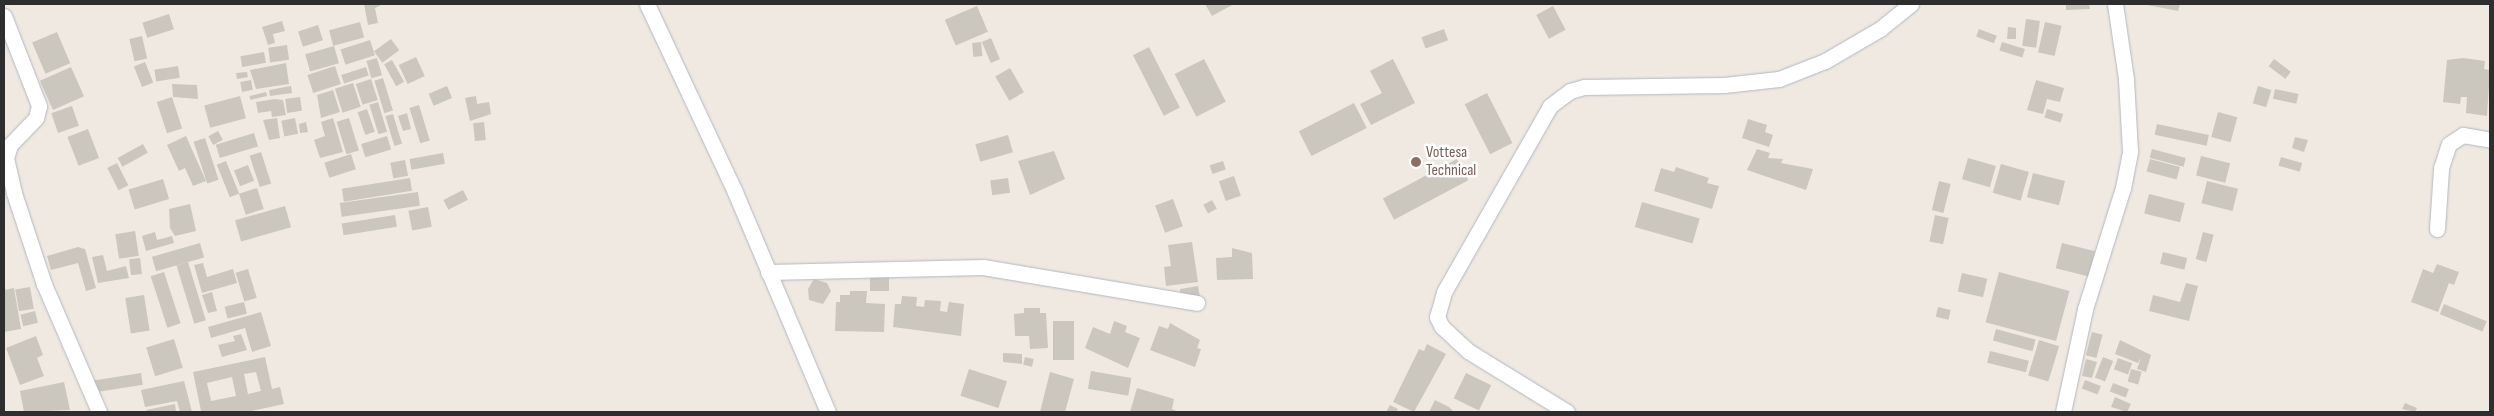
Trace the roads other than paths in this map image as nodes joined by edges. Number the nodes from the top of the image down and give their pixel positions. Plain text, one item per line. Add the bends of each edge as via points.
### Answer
1 (647, 4) edge
2 (1911, 4) edge
3 (2115, 4) edge
4 (4, 16) edge
5 (2490, 140) edge
6 (2438, 229) dead end
7 (768, 272) junction
8 (1197, 302) dead end
9 (99, 412) edge
10 (828, 412) edge
11 (1567, 412) edge
12 (2063, 412) edge

1 - 7 street
2 - 11 street via 1880,29 1825,60 1779,79 1724,85 1584,87 1570,91 1550,106 1444,292 1437,317 1442,327 1468,351
3 - 12 street via 2126,79 2130,151 2123,188 2085,309
4 - 9 street via 38,106 36,118 10,145 6,158 14,192 44,284
5 - 6 street via 2463,135 2449,144 2441,168
7 - 8 street via 983,267
7 - 10 street

